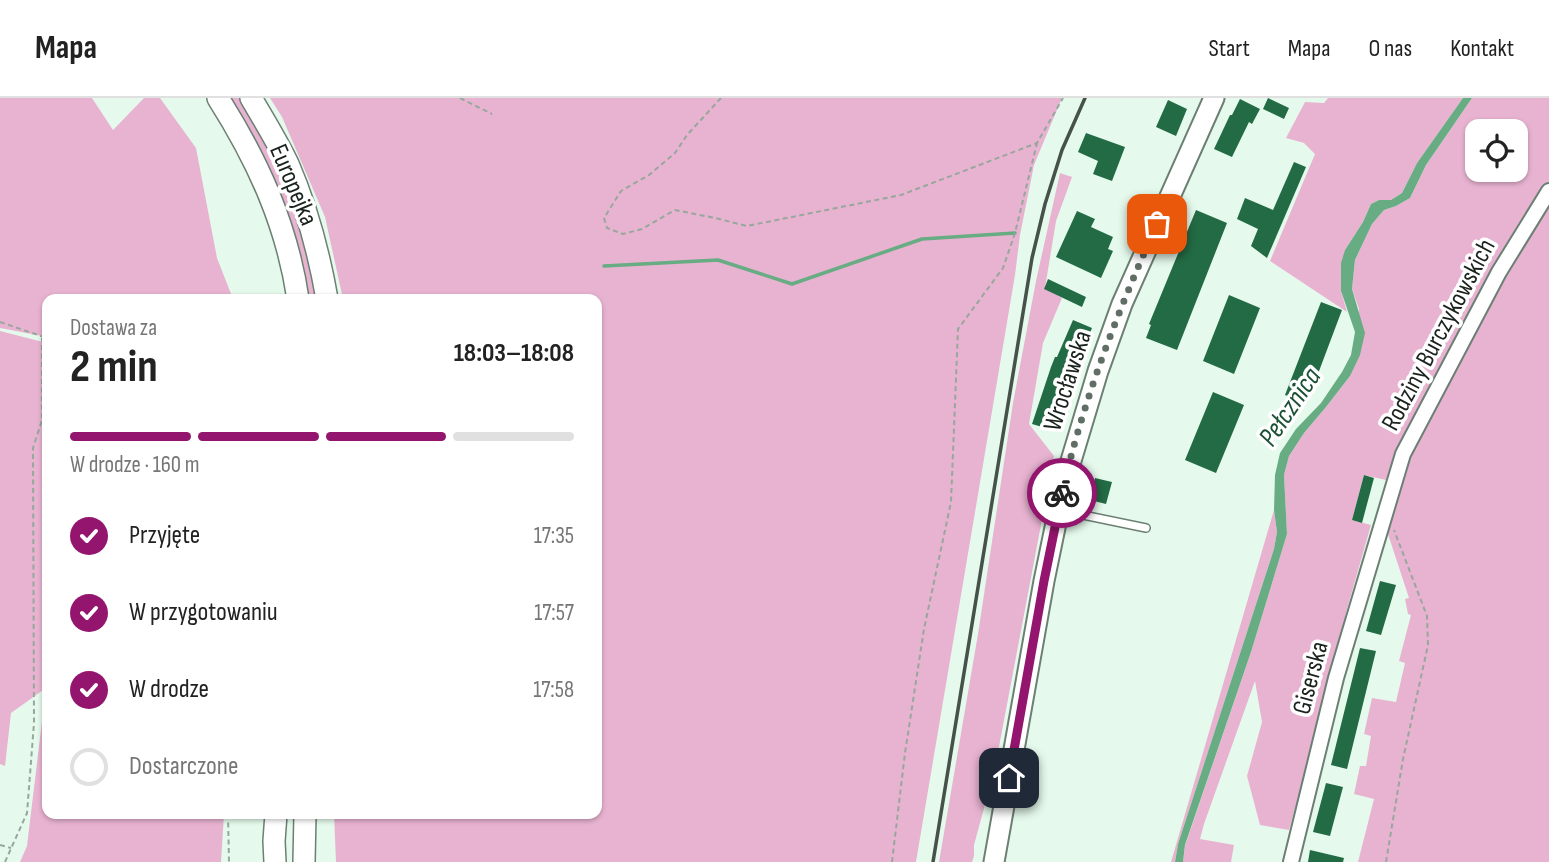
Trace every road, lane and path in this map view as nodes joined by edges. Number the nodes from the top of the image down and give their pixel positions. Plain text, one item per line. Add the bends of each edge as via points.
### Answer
1 (218, 98) edge
2 (251, 98) edge
3 (460, 98) edge
4 (721, 98) edge
5 (1063, 98) edge
6 (1208, 101) edge
7 (492, 114) dead end
8 (1037, 143) junction
9 (1549, 191) edge
10 (297, 294) edge
11 (326, 294) edge
12 (0, 322) edge
13 (42, 336) joint
14 (1386, 508) joint
15 (1058, 509) junction
16 (1146, 528) dead end
17 (1395, 532) dead end
18 (228, 819) edge
19 (276, 819) edge
20 (305, 819) edge
21 (0, 845) edge
22 (12, 848) junction
23 (5, 862) edge
24 (229, 862) edge
25 (275, 862) edge
26 (303, 862) edge
27 (892, 862) edge
28 (994, 862) edge
29 (1291, 862) edge
30 (1386, 862) edge

1 - 10 main road, Europejka via 250,152 277,214
2 - 11 main road, Europejka via 288,164 317,246
3 - 7 path
4 - 8 path via 675,153 621,191 604,218 607,228 623,234 675,211 747,226 760,224 901,195
5 - 8 path
6 - 15 main road, Wrocławska via 1108,338
8 - 27 path via 1003,268 958,329 951,502 924,629
9 - 14 street, Rodziny Burczykowskich via 1499,272 1409,442
12 - 13 path
13 - 22 path via 42,420 33,448 34,723 27,813
14 - 29 street, Giserska via 1336,678
15 - 16 lane
15 - 28 main road, Wrocławska
17 - 30 path via 1427,616 1428,645
18 - 24 path
19 - 25 main road
20 - 26 main road
21 - 22 path
22 - 23 path

